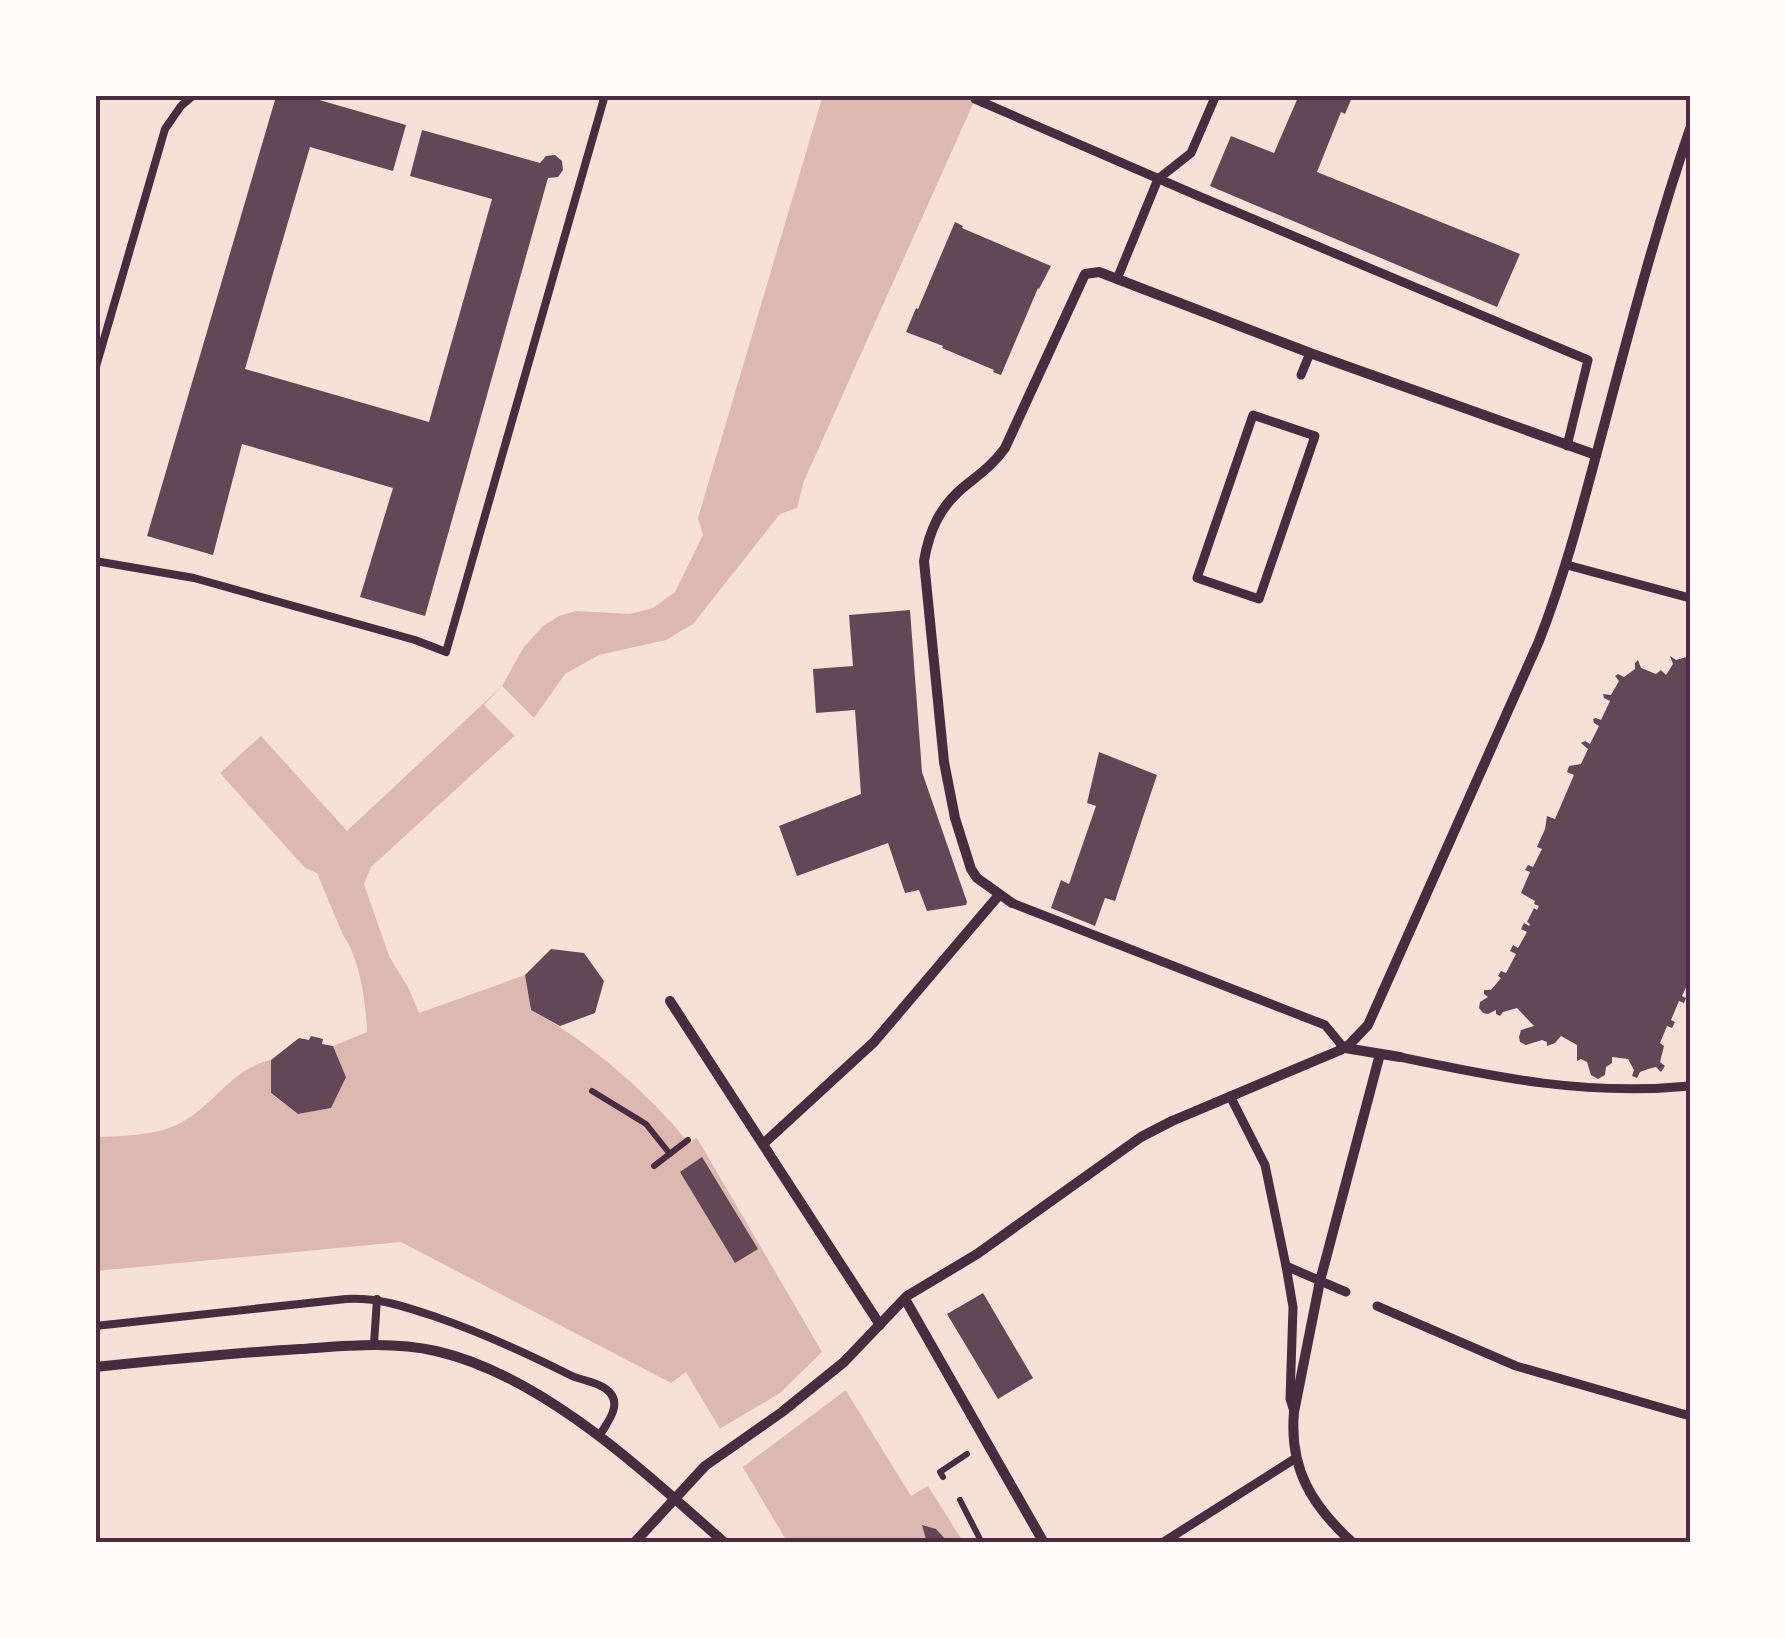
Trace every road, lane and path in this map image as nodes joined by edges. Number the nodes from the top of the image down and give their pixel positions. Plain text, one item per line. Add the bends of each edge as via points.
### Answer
1 (194, 95) edge
2 (604, 95) edge
3 (1216, 95) edge
4 (982, 99) edge
5 (1690, 129) edge
6 (1158, 179) junction
7 (1117, 279) junction
8 (1310, 353) junction
9 (95, 370) edge
10 (1301, 375) dead end
11 (1284, 422) joint
12 (1567, 446) junction
13 (1596, 455) junction
14 (95, 562) edge
15 (1567, 565) junction
16 (1690, 598) edge
17 (999, 894) junction
18 (1012, 904) joint
19 (670, 1001) dead end
20 (1344, 1048) junction
21 (1380, 1054) junction
22 (1400, 1057) joint
23 (1690, 1086) edge
24 (592, 1091) dead end
25 (1230, 1096) junction
26 (688, 1140) dead end
27 (763, 1144) junction
28 (670, 1154) junction
29 (654, 1166) dead end
30 (1286, 1266) junction
31 (1320, 1281) junction
32 (1346, 1292) dead end
33 (377, 1299) junction
34 (904, 1299) junction
35 (1378, 1306) dead end
36 (880, 1325) junction
37 (95, 1326) edge
38 (374, 1344) junction
39 (95, 1368) edge
40 (1294, 1412) junction
41 (1690, 1416) edge
42 (600, 1436) junction
43 (986, 1442) junction
44 (1296, 1458) junction
45 (943, 1477) dead end
46 (675, 1498) junction
47 (960, 1500) dead end
48 (634, 1543) edge
49 (725, 1543) edge
50 (982, 1543) edge
51 (1044, 1543) edge
52 (1162, 1543) edge
53 (1353, 1543) edge

1 - 9 lane via 165,129
2 - 14 lane via 446,652 194,578
3 - 6 street via 1192,153
4 - 6 street
5 - 13 street
6 - 7 street
6 - 12 street via 1588,360
7 - 8 street
7 - 17 street via 1085,274 1005,448 943,509 929,534 924,561 944,762 971,869
8 - 10 street
8 - 12 street
11 - 11 street via 1254,415 1198,578 1259,599 1314,436
12 - 13 street
13 - 15 street
15 - 16 street
15 - 20 street via 1375,1013
17 - 18 street
17 - 27 street via 874,1042
18 - 20 street via 1325,1025
19 - 27 street
20 - 21 street
20 - 25 street
21 - 22 street
21 - 31 street
22 - 23 street via 1564,1087
24 - 28 path via 646,1124
25 - 30 street via 1264,1165
25 - 34 street via 1142,1137
26 - 28 path
27 - 36 street
28 - 29 path
30 - 31 street
30 - 40 street
31 - 32 street
31 - 40 street
33 - 37 lane
33 - 38 lane
33 - 42 lane via 490,1336 604,1388 615,1403
34 - 36 street
34 - 43 street
35 - 41 street via 1516,1366
36 - 46 street via 782,1412 705,1466
38 - 39 street
38 - 42 street via 468,1362 523,1387
40 - 44 street
42 - 46 street
43 - 45 path via 940,1472
43 - 51 street
44 - 52 street
44 - 53 street via 1320,1511
46 - 48 street
46 - 49 street
47 - 50 path

